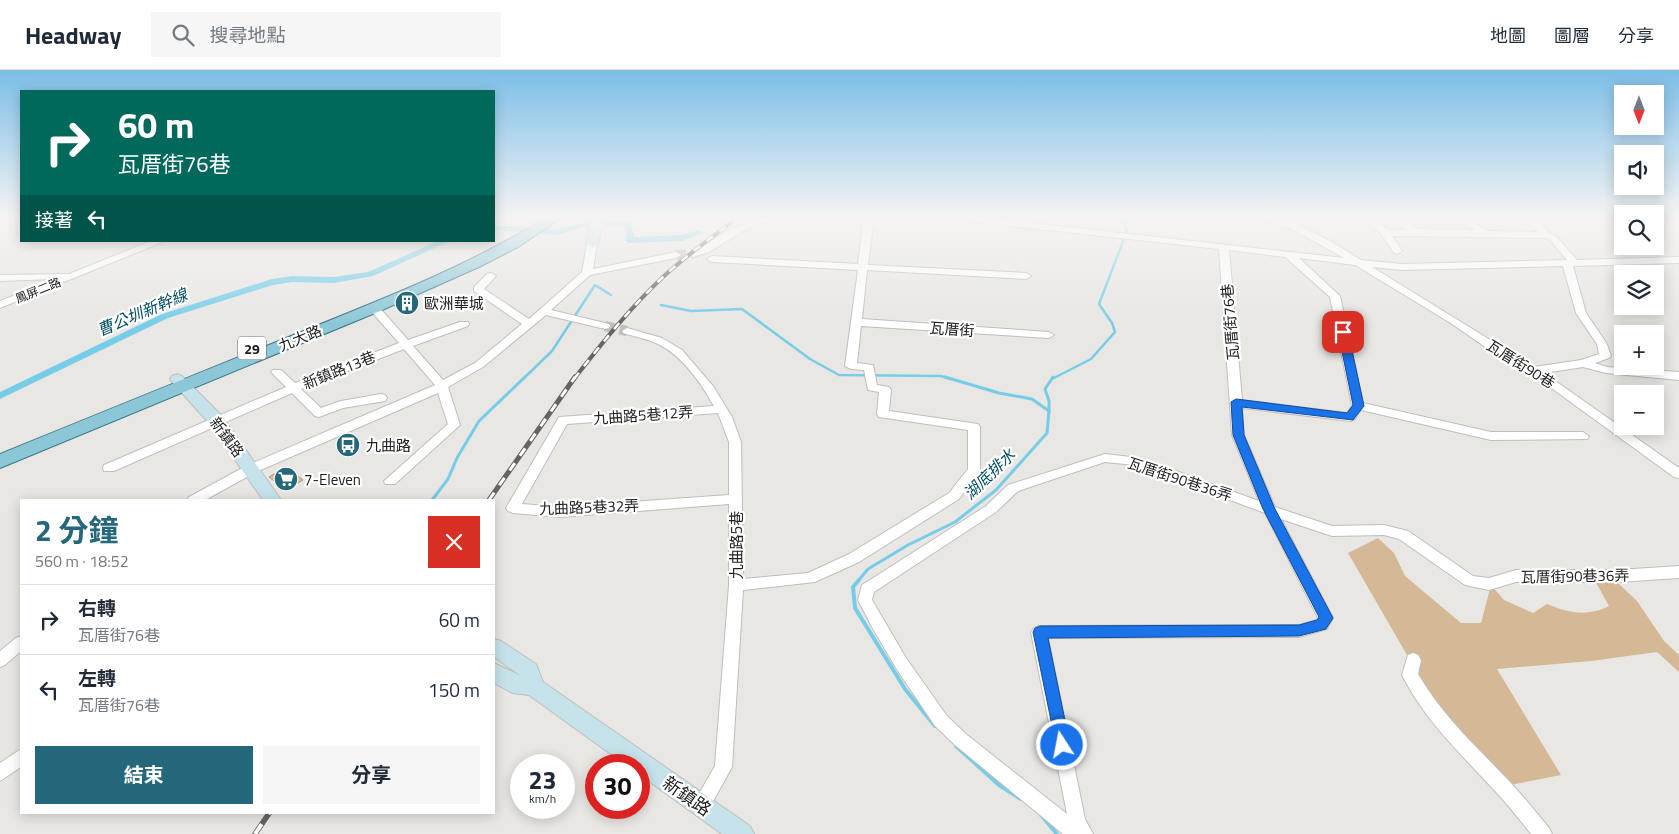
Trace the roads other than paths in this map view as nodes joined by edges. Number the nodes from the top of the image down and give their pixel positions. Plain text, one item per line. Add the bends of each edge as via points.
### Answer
1 (131, 253) edge
2 (484, 253) edge
3 (493, 253) edge
4 (590, 253) edge
5 (700, 253) edge
6 (865, 253) edge
7 (1224, 253) edge
8 (1267, 253) edge
9 (1342, 253) edge
10 (1564, 253) edge
11 (693, 254) tunnel mouth
12 (676, 255) tunnel mouth
13 (1289, 255) junction
14 (712, 259) dead end
15 (1679, 260) edge
16 (1358, 263) junction
17 (1571, 263) junction
18 (863, 267) junction
19 (587, 272) junction
20 (75, 275) junction
21 (491, 276) dead end
22 (1026, 276) dead end
23 (0, 278) edge
24 (0, 305) edge
25 (374, 308) junction
26 (544, 312) junction
27 (856, 322) junction
28 (464, 324) dead end
29 (530, 324) junction
30 (605, 326) tunnel mouth
31 (627, 331) tunnel mouth
32 (1049, 335) dead end
33 (406, 344) junction
34 (1584, 363) junction
35 (1532, 370) junction
36 (277, 372) dead end
37 (1679, 376) edge
38 (180, 382) junction
39 (442, 386) junction
40 (294, 388) junction
41 (381, 398) dead end
42 (1236, 399) junction
43 (1358, 406) junction
44 (722, 410) junction
45 (216, 420) junction
46 (563, 420) joint
47 (1583, 436) dead end
48 (0, 452) edge
49 (0, 460) edge
50 (109, 468) dead end
51 (251, 470) junction
52 (1679, 474) edge
53 (390, 482) dead end
54 (196, 499) edge
55 (271, 499) edge
56 (736, 499) junction
57 (1269, 509) junction
58 (1679, 572) edge
59 (736, 585) junction
60 (20, 643) edge
61 (495, 647) edge
62 (0, 660) edge
63 (1413, 660) dead end
64 (495, 673) edge
65 (534, 687) junction
66 (20, 758) edge
67 (0, 773) edge
68 (701, 806) junction
69 (742, 834) edge
70 (1076, 834) edge
71 (1084, 834) edge
72 (1543, 834) edge

1 - 20 street, 鳳屏二路
2 - 38 main road, 九大路 / 29
3 - 25 main road, 九大路 / 29
4 - 19 street
5 - 11 street
6 - 18 street
7 - 42 street, 瓦厝街76巷
8 - 13 street
9 - 16 street, 瓦厝街90巷
10 - 17 street
12 - 19 street
13 - 16 street
13 - 43 street via 1335,296
14 - 18 street
15 - 17 street
16 - 17 street via 1421,267
16 - 35 street, 瓦厝街90巷
17 - 34 street via 1581,313 1605,351 1605,356
18 - 22 street
18 - 27 street
19 - 26 street
20 - 23 street
20 - 24 street, 鳳屏二路
21 - 29 street via 478,289
25 - 33 street
25 - 38 main road, 九大路 / 29
26 - 29 street
26 - 30 street
27 - 32 street, 瓦厝街
27 - 59 street via 851,366 869,367 872,387 885,390 883,414 974,427 974,470 954,496 854,558 810,578
28 - 33 street, 新鎮路13巷
29 - 39 street via 479,365
31 - 44 street, 九曲路5巷 via 668,345 692,365
33 - 39 street
33 - 40 street, 新鎮路13巷
34 - 35 street
34 - 37 street via 1606,370
35 - 52 street, 瓦厝街90巷
36 - 40 street
38 - 45 street, 新鎮路
38 - 48 main road, 九大路 / 29
38 - 49 main road, 九大路 / 29
39 - 51 street via 387,413
39 - 53 street via 454,425
40 - 41 street via 319,413 341,405
40 - 45 street, 新鎮路13巷
42 - 43 street via 1350,417
42 - 57 street, 瓦厝街76巷 via 1238,435
43 - 47 street via 1491,436
44 - 46 street, 九曲路5巷12弄
44 - 56 street, 九曲路5巷 via 735,442
45 - 50 street, 新鎮路13巷
45 - 51 street, 新鎮路
46 - 56 street, 九曲路5巷32弄 via 513,508 560,512
51 - 54 street
51 - 55 street, 新鎮路
56 - 59 street, 九曲路5巷
57 - 58 street, 瓦厝街90巷36弄 via 1332,531 1384,530 1403,535 1470,581 1489,584 1516,576 1618,576
57 - 70 street, 瓦厝街90巷36弄 via 1136,461 1105,458 1013,488 991,510 868,589 865,600 876,623 941,721 998,772
57 - 71 street, 瓦厝街76巷 via 1326,618 1322,625 1299,631 1040,632 1077,821
59 - 68 street, 九曲路5巷 via 723,767
60 - 62 street
61 - 65 street, 新鎮路 via 529,670
63 - 72 street via 1410,675 1422,696 1449,732
64 - 65 street, 新鎮路 via 513,684
65 - 68 street, 新鎮路
66 - 67 street
68 - 69 street, 新鎮路

